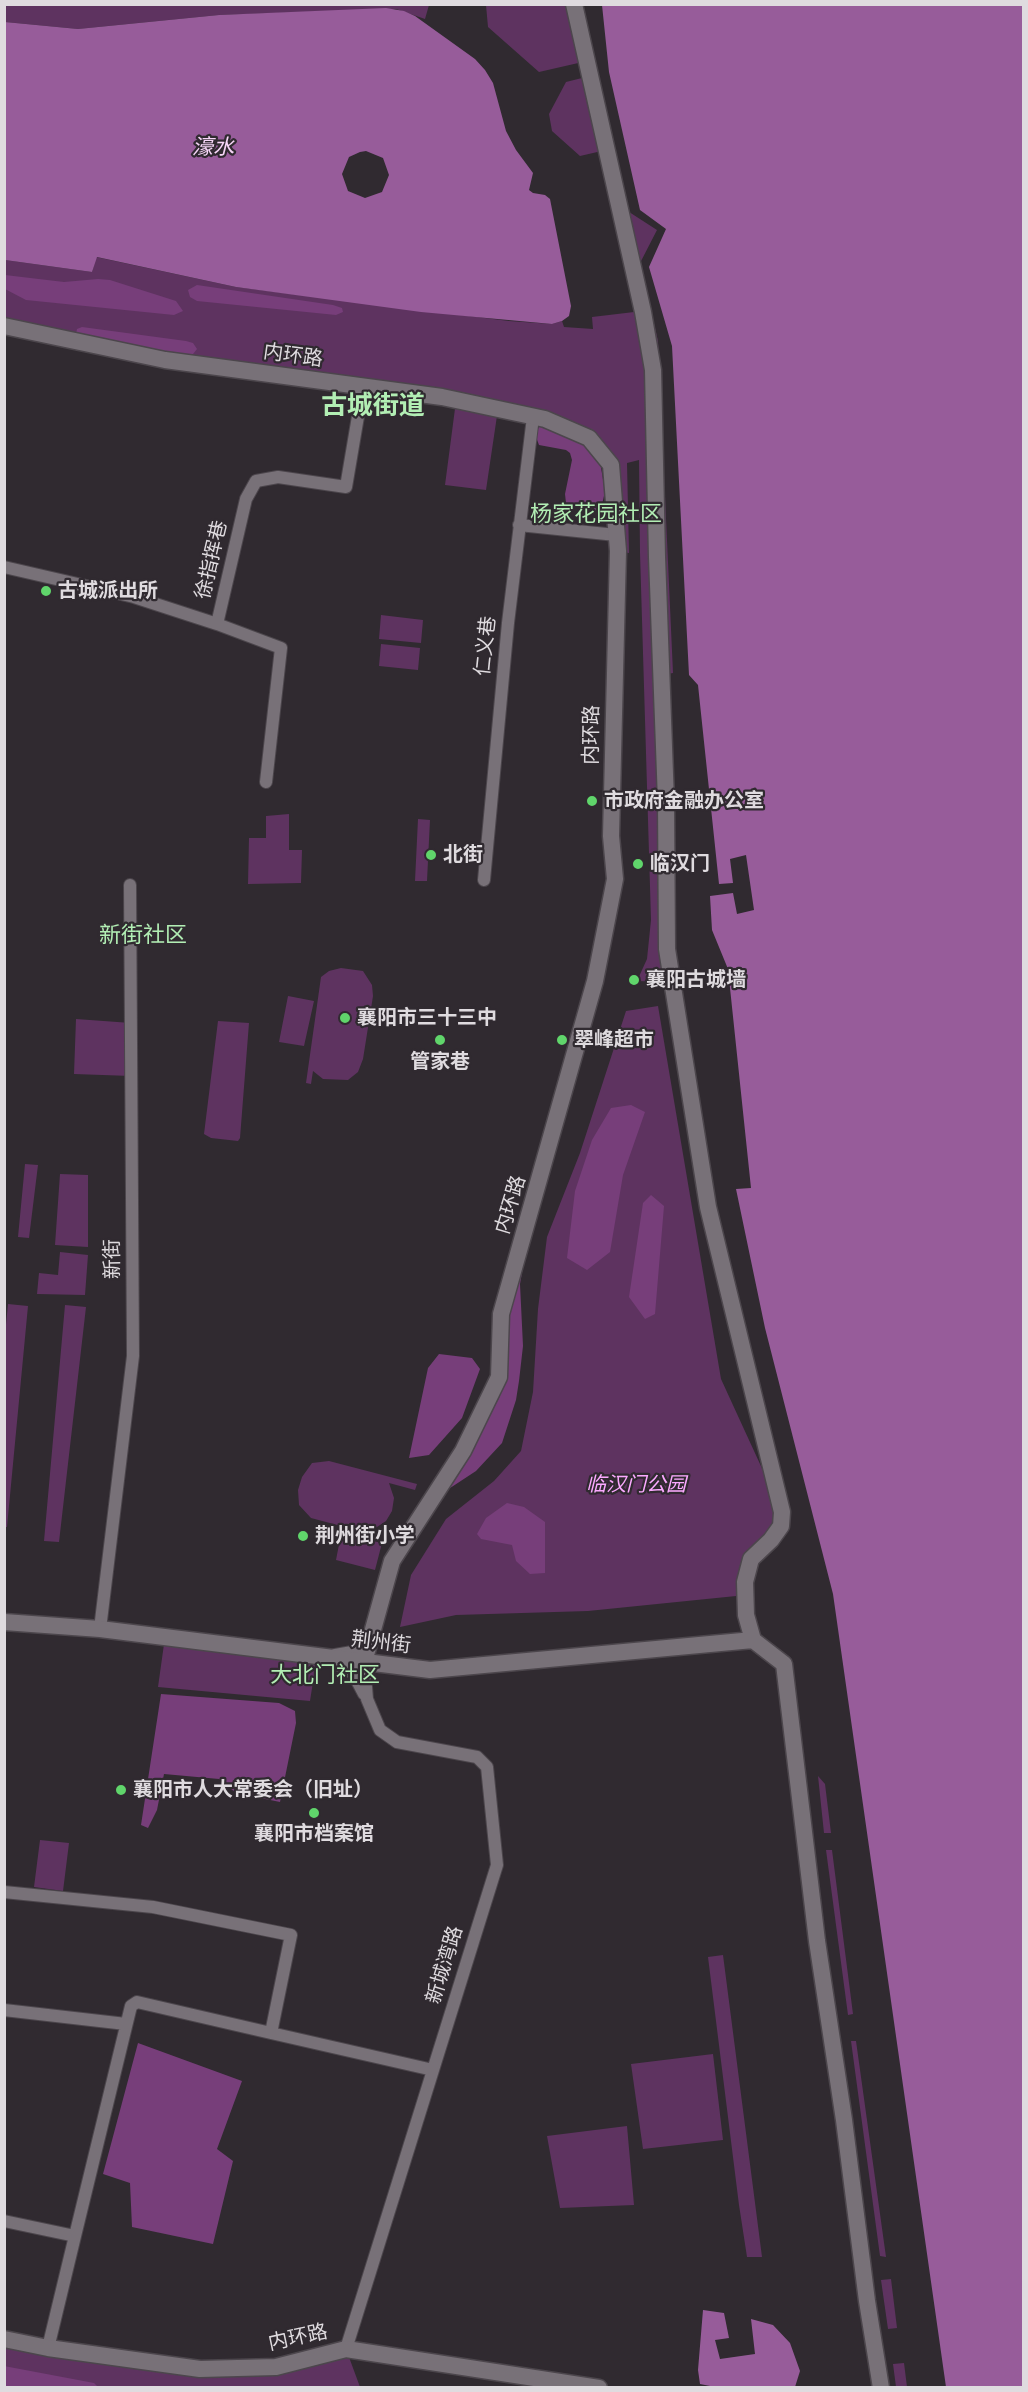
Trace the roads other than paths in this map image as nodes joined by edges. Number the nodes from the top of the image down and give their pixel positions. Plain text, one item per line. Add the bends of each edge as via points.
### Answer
1 (574, 4) edge
2 (4, 326) edge
3 (363, 387) junction
4 (533, 417) junction
5 (519, 525) junction
6 (616, 535) junction
7 (4, 567) edge
8 (217, 624) junction
9 (266, 782) dead end
10 (484, 880) dead end
11 (130, 885) dead end
12 (4, 1622) edge
13 (100, 1629) junction
14 (372, 1634) junction
15 (753, 1640) junction
16 (325, 1657) junction
17 (364, 1662) junction
18 (367, 1699) junction
19 (4, 1892) edge
20 (4, 2010) edge
21 (126, 2024) junction
22 (271, 2033) junction
23 (433, 2070) junction
24 (4, 2221) edge
25 (75, 2236) junction
26 (4, 2339) edge
27 (48, 2348) junction
28 (346, 2349) junction
29 (599, 2388) edge
30 (881, 2388) edge

1 - 15 street via 653,370 667,949 708,1207 782,1512 781,1526 751,1559 748,1568 746,1615
2 - 3 street, 内环路 via 165,360
3 - 4 street, 内环路 via 442,397
3 - 8 street, 徐指挥巷 via 346,487 278,477 256,481 246,499
4 - 5 street, 仁义巷
4 - 6 street, 内环路 via 589,438 611,465
5 - 6 street
5 - 10 street, 仁义巷
6 - 14 street, 内环路 via 611,836 615,879 595,981 501,1314 499,1377 463,1451 392,1561
7 - 8 street, 徐指挥巷 via 135,597
8 - 9 street via 281,648
11 - 13 street, 新街 via 133,1356
12 - 13 street, 荆州街
13 - 16 street, 荆州街
14 - 16 street via 358,1651
14 - 17 street, 内环路
15 - 17 street, 荆州街 via 430,1670
15 - 30 street via 784,1664 817,1941
16 - 17 street, 荆州街
16 - 18 street via 353,1673
17 - 18 street, 新城湾路
18 - 23 street, 新城湾路 via 380,1730 397,1742 477,1757 487,1767 497,1865
19 - 22 street via 153,1907 291,1935
20 - 21 street
21 - 22 street via 131,2006 137,2002
21 - 25 street
22 - 23 street
23 - 28 street, 新城湾路
24 - 25 street
25 - 27 street
26 - 27 street, 内环路
27 - 28 street, 内环路 via 200,2369 276,2367
28 - 29 street, 内环路

